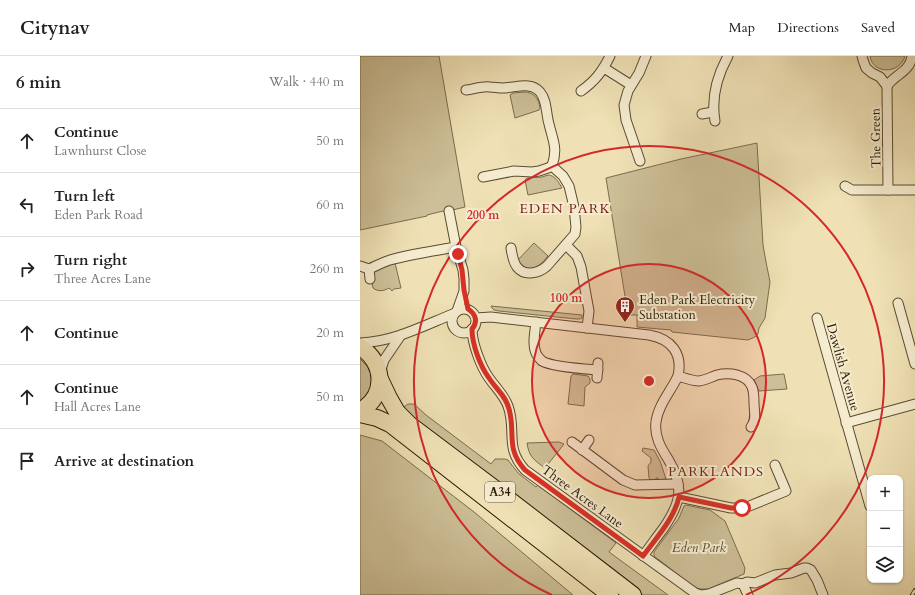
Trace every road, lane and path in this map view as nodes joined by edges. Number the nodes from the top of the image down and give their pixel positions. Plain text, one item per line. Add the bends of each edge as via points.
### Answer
1 (610, 56) edge
2 (646, 56) edge
3 (728, 56) edge
4 (862, 56) edge
5 (912, 56) edge
6 (604, 68) junction
7 (631, 85) junction
8 (888, 86) junction
9 (466, 90) dead end
10 (581, 91) dead end
11 (702, 114) dead end
12 (640, 161) dead end
13 (552, 166) junction
14 (483, 177) dead end
15 (846, 186) dead end
16 (888, 190) junction
17 (915, 190) edge
18 (449, 211) dead end
19 (566, 245) junction
20 (456, 247) junction
21 (509, 254) dead end
22 (365, 267) edge
23 (370, 279) dead end
24 (464, 290) junction
25 (898, 303) dead end
26 (468, 309) junction
27 (455, 312) junction
28 (476, 318) junction
29 (817, 318) dead end
30 (536, 322) junction
31 (431, 323) junction
32 (587, 328) junction
33 (472, 329) junction
34 (457, 330) junction
35 (401, 335) junction
36 (360, 343) edge
37 (475, 346) junction
38 (360, 347) edge
39 (915, 364) edge
40 (598, 370) dead end
41 (678, 376) junction
42 (380, 377) junction
43 (915, 404) edge
44 (360, 412) edge
45 (846, 423) junction
46 (751, 427) dead end
47 (589, 440) dead end
48 (572, 442) dead end
49 (582, 450) junction
50 (775, 465) dead end
51 (678, 484) junction
52 (867, 496) edge
53 (679, 497) junction
54 (643, 556) junction
55 (743, 584) junction
56 (610, 595) edge
57 (633, 595) edge
58 (748, 595) edge
59 (823, 595) edge

1 - 6 street
2 - 7 street via 639,74
3 - 11 street via 717,83 714,116
4 - 8 street via 866,68
5 - 8 street via 908,66
6 - 7 street
6 - 10 street
7 - 12 street via 624,105 624,115
8 - 16 street, The Green
9 - 13 street via 479,92 490,87 527,86 540,92 546,103 546,114 555,146
13 - 14 street via 532,172 493,172
13 - 19 street via 566,181 574,207 576,231
15 - 16 street via 852,190
16 - 17 street
18 - 20 street
19 - 21 street via 543,270 538,272 518,269
19 - 32 street via 577,256 581,267 588,311
20 - 22 street
20 - 24 street
22 - 23 street
24 - 26 street
24 - 27 street
25 - 39 street
26 - 27 street via 462,308
26 - 28 street
27 - 31 street
27 - 34 street via 452,321
28 - 30 street via 492,317
28 - 33 street
29 - 45 street, Dawlish Avenue
30 - 32 street
30 - 40 street via 535,350 542,360 556,365
31 - 34 street
31 - 35 street
32 - 41 street via 662,338 671,344 676,352
33 - 34 street via 466,332
33 - 37 street, Three Acres Lane
34 - 37 street, Three Acres Lane
35 - 36 street via 377,342
35 - 42 street via 384,360
37 - 54 street, Three Acres Lane via 489,379 508,404 512,419 512,442 521,466
38 - 42 highway, A34 via 374,360
41 - 46 street via 696,381 730,374 746,380 754,396 754,420
41 - 51 street via 658,413 655,429 659,443 675,470
42 - 44 highway, A34 via 374,398
42 - 57 highway, A34 via 396,412 410,425
43 - 45 street
44 - 56 highway, A34 via 390,424
45 - 52 street, Dawlish Avenue
47 - 49 street
48 - 49 street
49 - 51 street via 631,484
50 - 53 street via 788,495 742,508
51 - 53 street
53 - 54 street via 672,516
54 - 55 street, Three Acres Lane via 699,595 709,594 737,583
55 - 58 street
55 - 59 street, Three Acres Lane via 807,568 817,580

